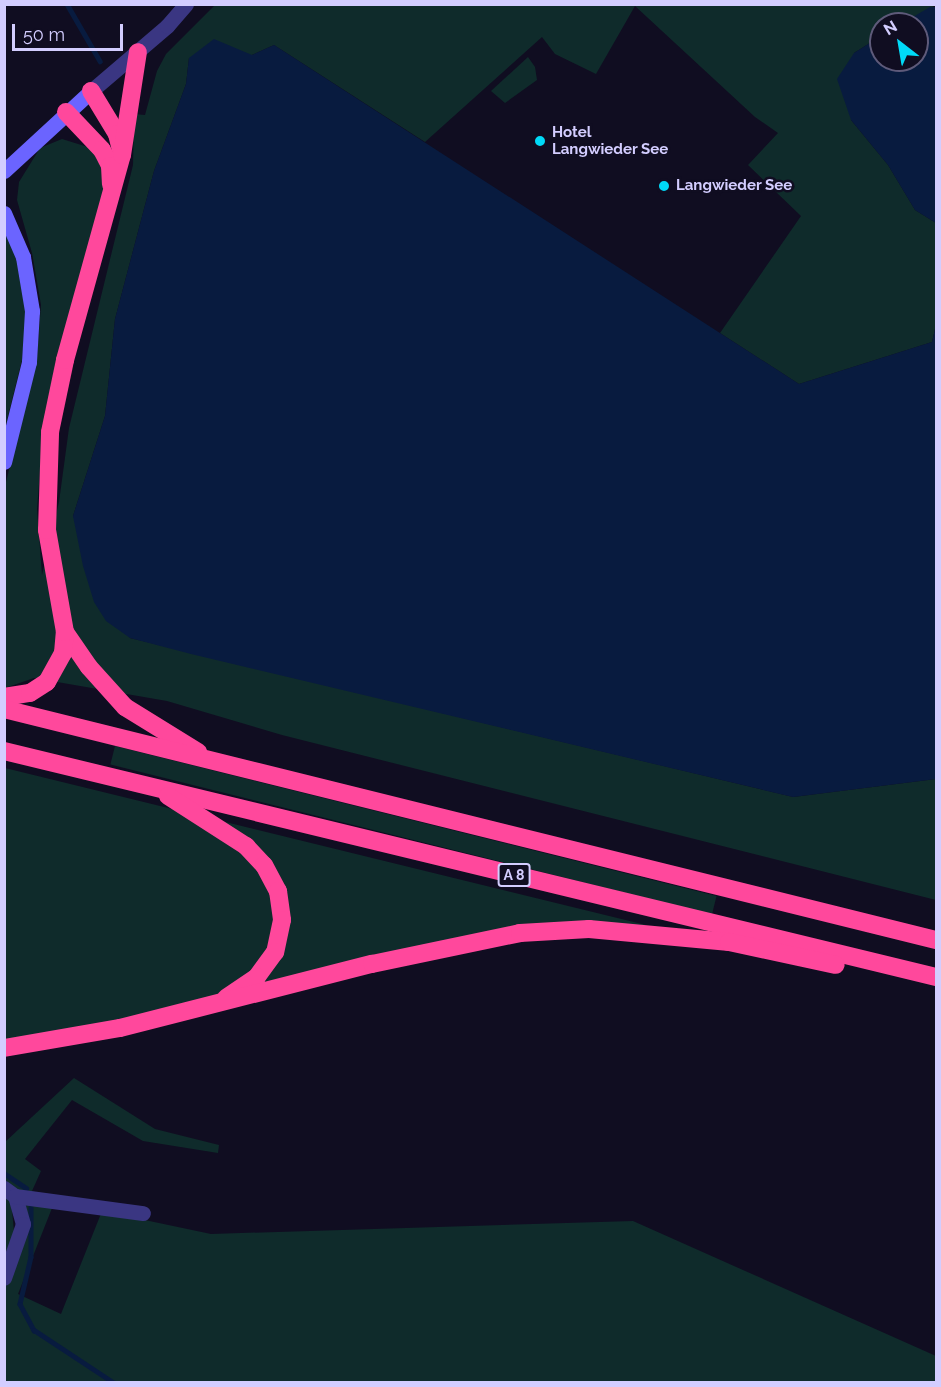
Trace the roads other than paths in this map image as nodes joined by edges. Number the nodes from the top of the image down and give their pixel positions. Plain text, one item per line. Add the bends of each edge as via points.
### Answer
1 (186, 4) edge
2 (138, 52) junction
3 (91, 92) junction
4 (66, 112) junction
5 (122, 155) junction
6 (4, 171) edge
7 (111, 190) junction
8 (4, 213) edge
9 (4, 462) edge
10 (65, 632) junction
11 (4, 697) edge
12 (4, 709) edge
13 (4, 752) edge
14 (212, 761) junction
15 (154, 788) junction
16 (936, 940) edge
17 (873, 962) junction
18 (936, 977) edge
19 (216, 1003) junction
20 (4, 1048) edge
21 (10, 1192) edge
22 (143, 1213) dead end
23 (4, 1278) edge

1 - 2 street
2 - 3 street
2 - 5 highway
3 - 4 street
3 - 5 highway via 117,134
4 - 6 street
4 - 7 highway via 102,150 110,166
5 - 7 highway
7 - 10 highway via 65,360 49,441 47,530
8 - 9 street via 23,257 32,310 29,362
10 - 11 highway via 63,653 47,682 30,693
10 - 14 highway via 88,667 124,706
12 - 14 highway
13 - 15 highway, A 8
14 - 16 highway
15 - 17 highway, A 8
15 - 19 highway via 246,846 264,865 278,891 282,920 275,952 257,977
17 - 18 highway, A 8
17 - 19 highway via 838,966 729,942 613,931 520,933
19 - 20 highway via 120,1028
21 - 22 street
21 - 23 street via 23,1224

